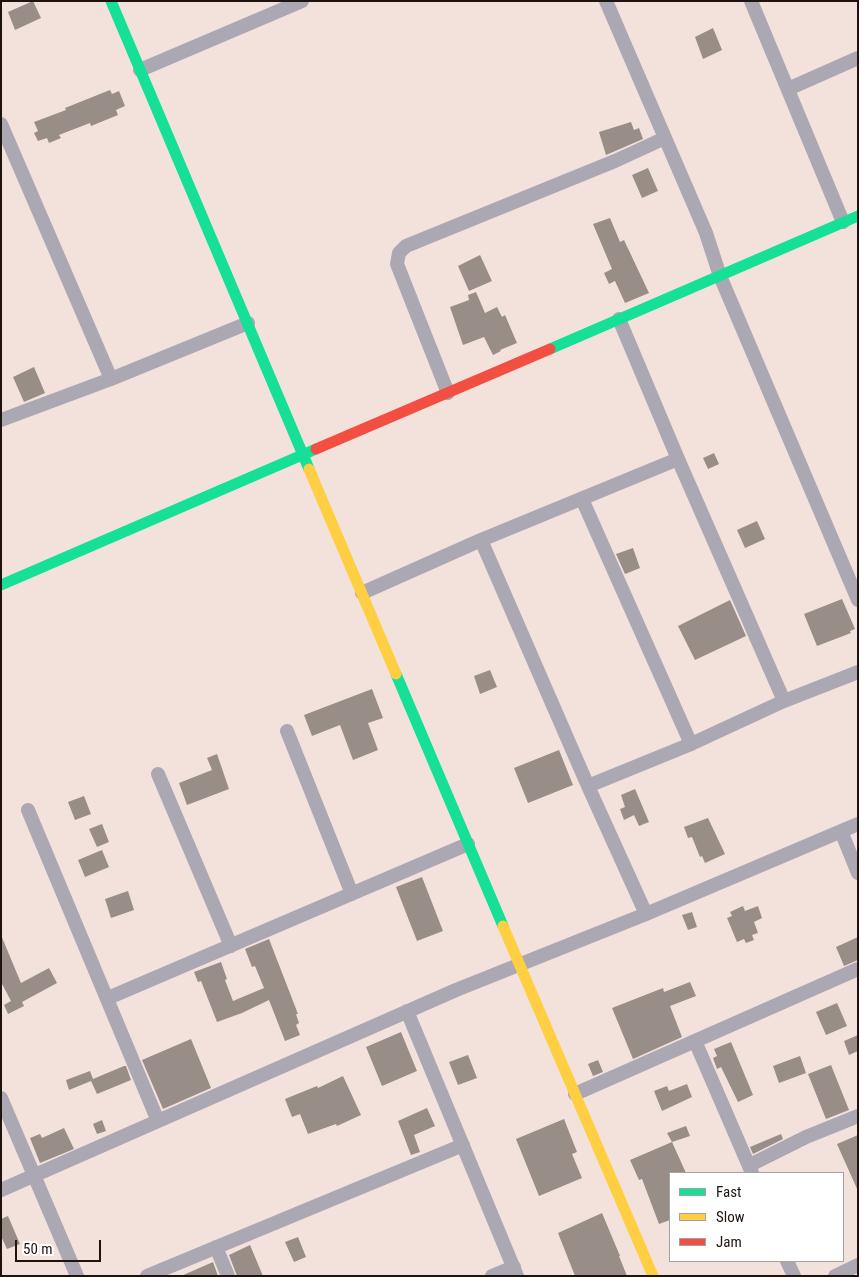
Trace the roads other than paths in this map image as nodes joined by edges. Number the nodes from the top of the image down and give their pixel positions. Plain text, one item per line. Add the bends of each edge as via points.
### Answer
1 (111, 1) edge
2 (302, 1) edge
3 (606, 1) edge
4 (751, 1) edge
5 (858, 58) edge
6 (140, 70) junction
7 (788, 89) junction
8 (2, 127) edge
9 (665, 138) junction
10 (858, 216) edge
11 (844, 222) junction
12 (720, 276) junction
13 (619, 319) junction
14 (248, 323) junction
15 (111, 380) junction
16 (448, 393) junction
17 (1, 420) edge
18 (303, 455) junction
19 (678, 459) junction
20 (582, 499) junction
21 (481, 540) junction
22 (1, 585) edge
23 (362, 593) junction
24 (858, 600) edge
25 (858, 672) edge
26 (784, 701) junction
27 (287, 731) dead end
28 (691, 744) junction
29 (158, 774) dead end
30 (588, 786) junction
31 (28, 810) dead end
32 (858, 824) edge
33 (841, 831) junction
34 (468, 844) junction
35 (858, 873) edge
36 (352, 894) junction
37 (646, 914) junction
38 (231, 946) junction
39 (519, 964) junction
40 (858, 969) edge
41 (108, 998) junction
42 (407, 1011) junction
43 (695, 1041) junction
44 (575, 1094) junction
45 (1, 1098) edge
46 (858, 1116) edge
47 (158, 1121) junction
48 (463, 1145) junction
49 (751, 1169) edge
50 (34, 1176) junction
51 (1, 1190) edge
52 (216, 1247) junction
53 (787, 1262) edge
54 (858, 1265) edge
55 (516, 1271) edge
56 (77, 1276) edge
57 (147, 1276) edge
58 (228, 1276) edge
59 (492, 1276) edge
60 (653, 1276) edge
61 (794, 1276) edge
62 (835, 1276) edge

1 - 6 street
2 - 6 street
3 - 9 street
4 - 7 street
5 - 7 street
6 - 14 street
7 - 11 street
8 - 15 street
9 - 12 street via 706,233
9 - 16 street via 406,246 399,253 397,264
10 - 11 street
11 - 12 street
12 - 13 street
12 - 24 street
13 - 16 street
13 - 19 street
14 - 15 street
14 - 18 street
15 - 17 street
16 - 18 street
18 - 22 street
18 - 23 street
19 - 20 street
19 - 26 street
20 - 21 street
20 - 28 street
21 - 23 street
21 - 30 street
23 - 34 street
25 - 26 street
26 - 28 street
27 - 36 street
28 - 30 street
29 - 38 street
30 - 37 street
31 - 41 street
32 - 33 street
33 - 35 street
33 - 37 street
34 - 36 street
34 - 39 street
36 - 38 street
37 - 39 street
38 - 41 street
39 - 42 street
39 - 44 street
40 - 43 street
41 - 47 street
42 - 47 street
42 - 48 street
43 - 44 street
43 - 49 street
44 - 60 street
45 - 50 street
46 - 49 street via 806,1137
47 - 50 street
48 - 52 street
48 - 55 street
50 - 51 street
50 - 56 street
52 - 57 street
52 - 58 street
53 - 61 street
54 - 62 street
55 - 59 street

